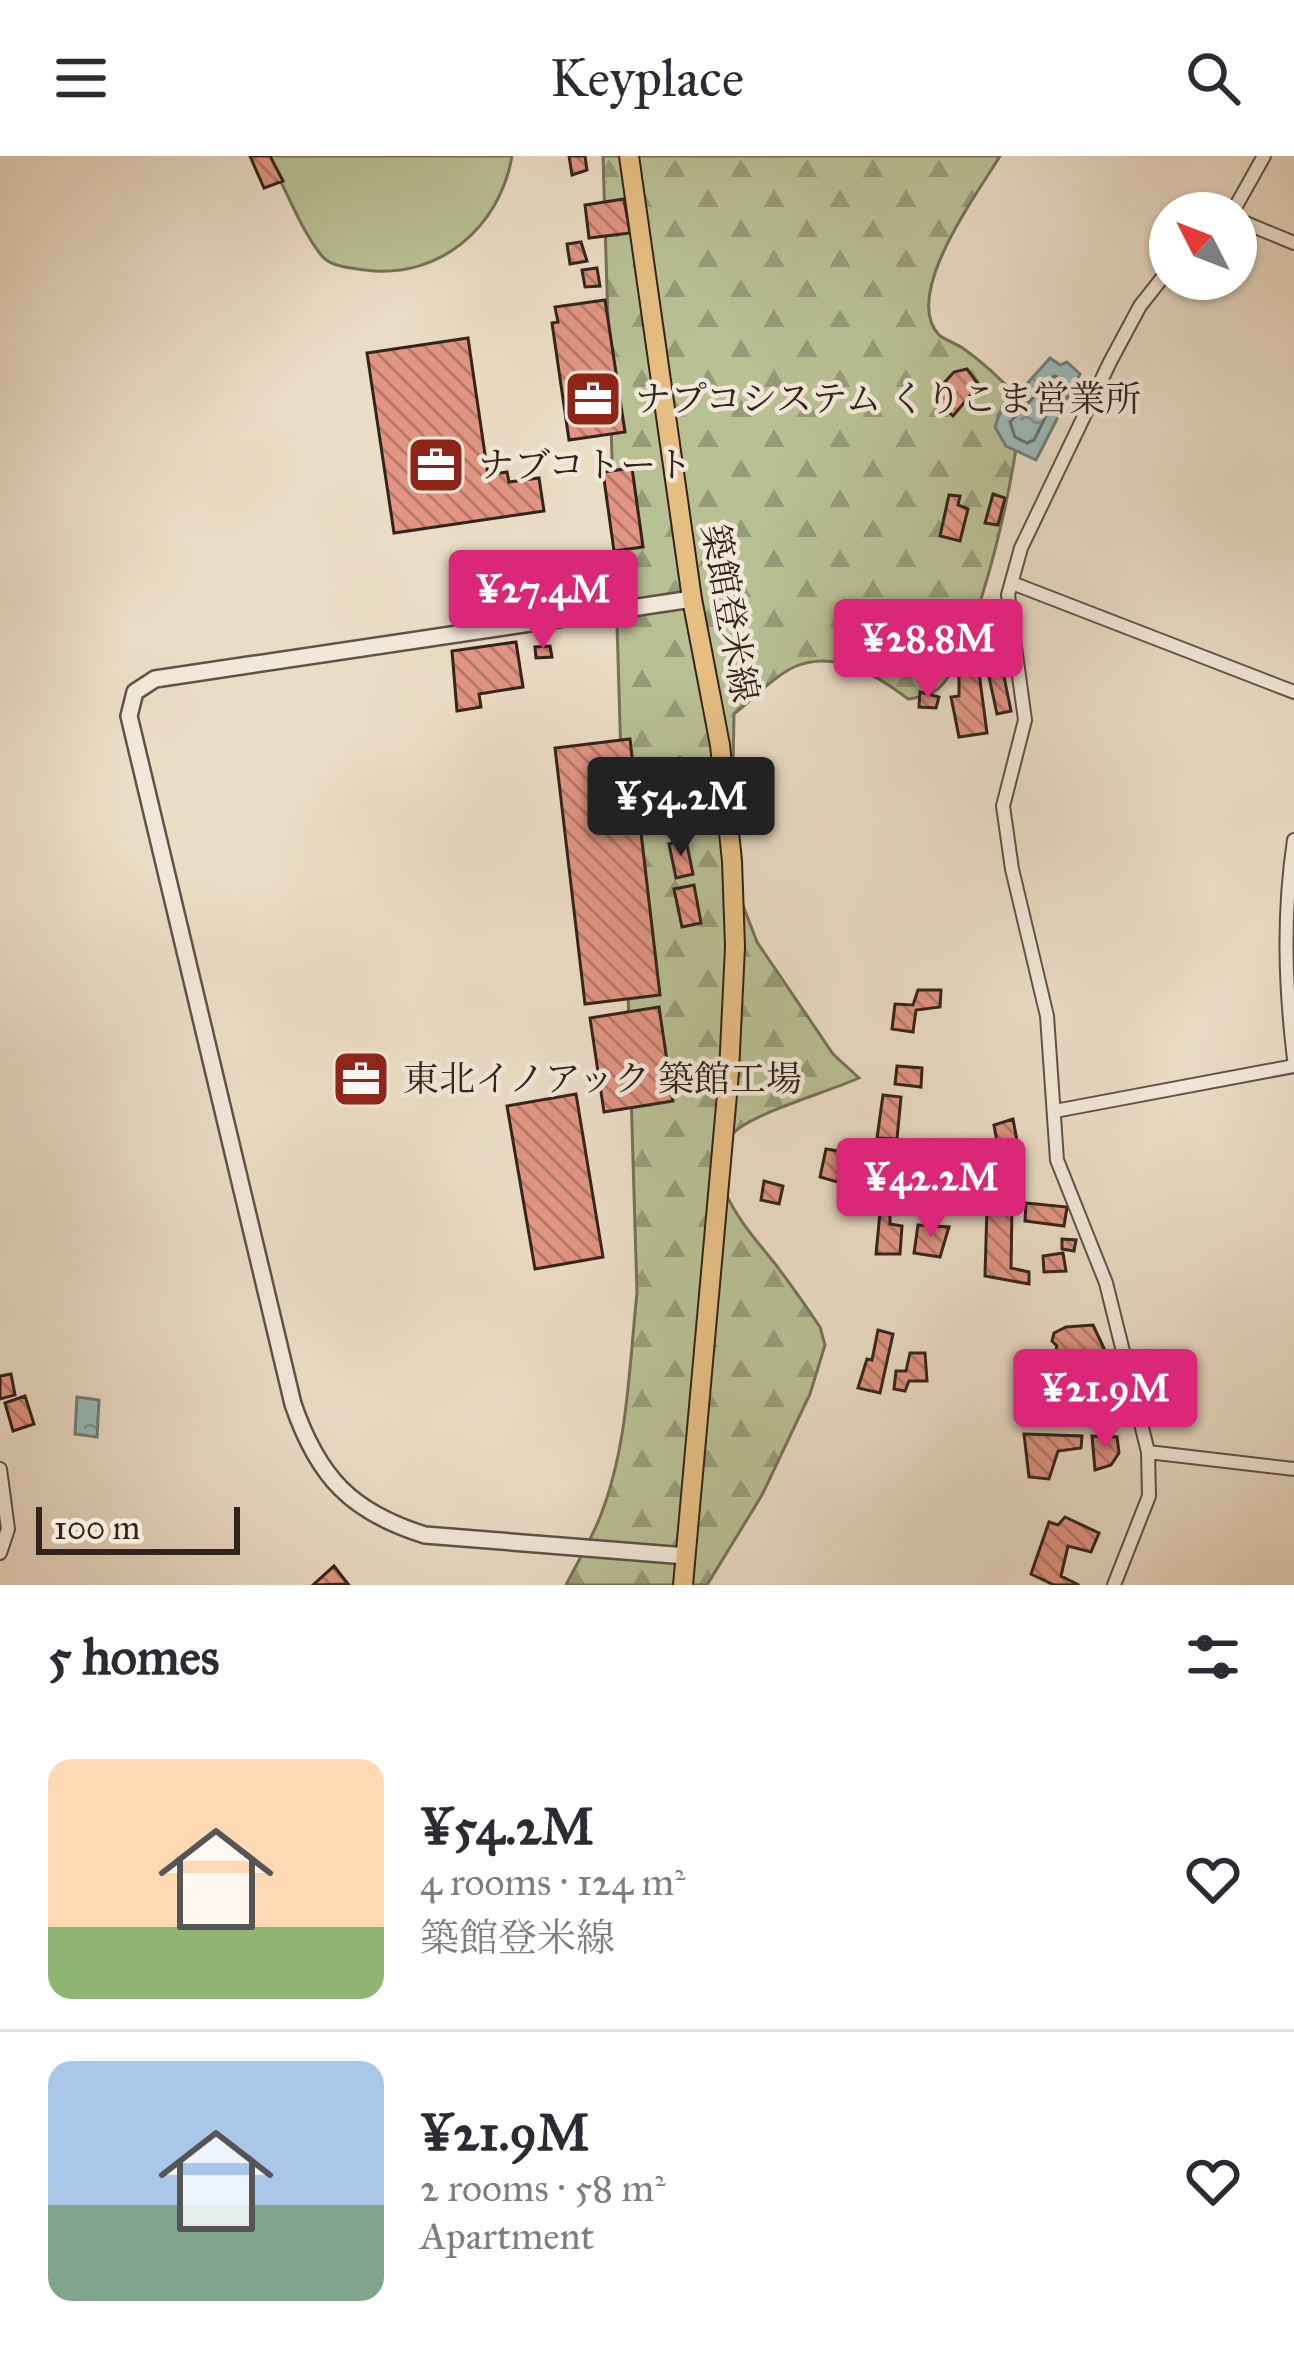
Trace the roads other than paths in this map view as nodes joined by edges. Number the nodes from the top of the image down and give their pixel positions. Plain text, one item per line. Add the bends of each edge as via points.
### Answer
1 (628, 156) edge
2 (1264, 156) edge
3 (1246, 192) edge
4 (1257, 226) edge
5 (1294, 243) edge
6 (1149, 295) edge
7 (1012, 583) junction
8 (692, 598) junction
9 (1294, 692) edge
10 (1294, 840) edge
11 (1294, 1062) edge
12 (1055, 1111) junction
13 (1148, 1451) junction
14 (0, 1469) edge
15 (1294, 1469) edge
16 (0, 1553) edge
17 (686, 1556) junction
18 (683, 1585) edge
19 (1114, 1585) edge

1 - 8 main road, 築館登米線
2 - 3 street
4 - 5 street
6 - 7 street via 1028,530
7 - 9 street
7 - 12 street via 1025,720 1003,806 1047,1016
8 - 17 main road, 築館登米線 via 720,746 735,947
8 - 17 street via 155,680 135,692 129,716 293,1404 329,1477 357,1505 425,1535
10 - 11 street via 1285,902
11 - 12 street
12 - 13 street via 1057,1160 1106,1283
13 - 15 street
13 - 19 street via 1149,1496
14 - 16 street via 8,1529
17 - 18 main road, 築館登米線

